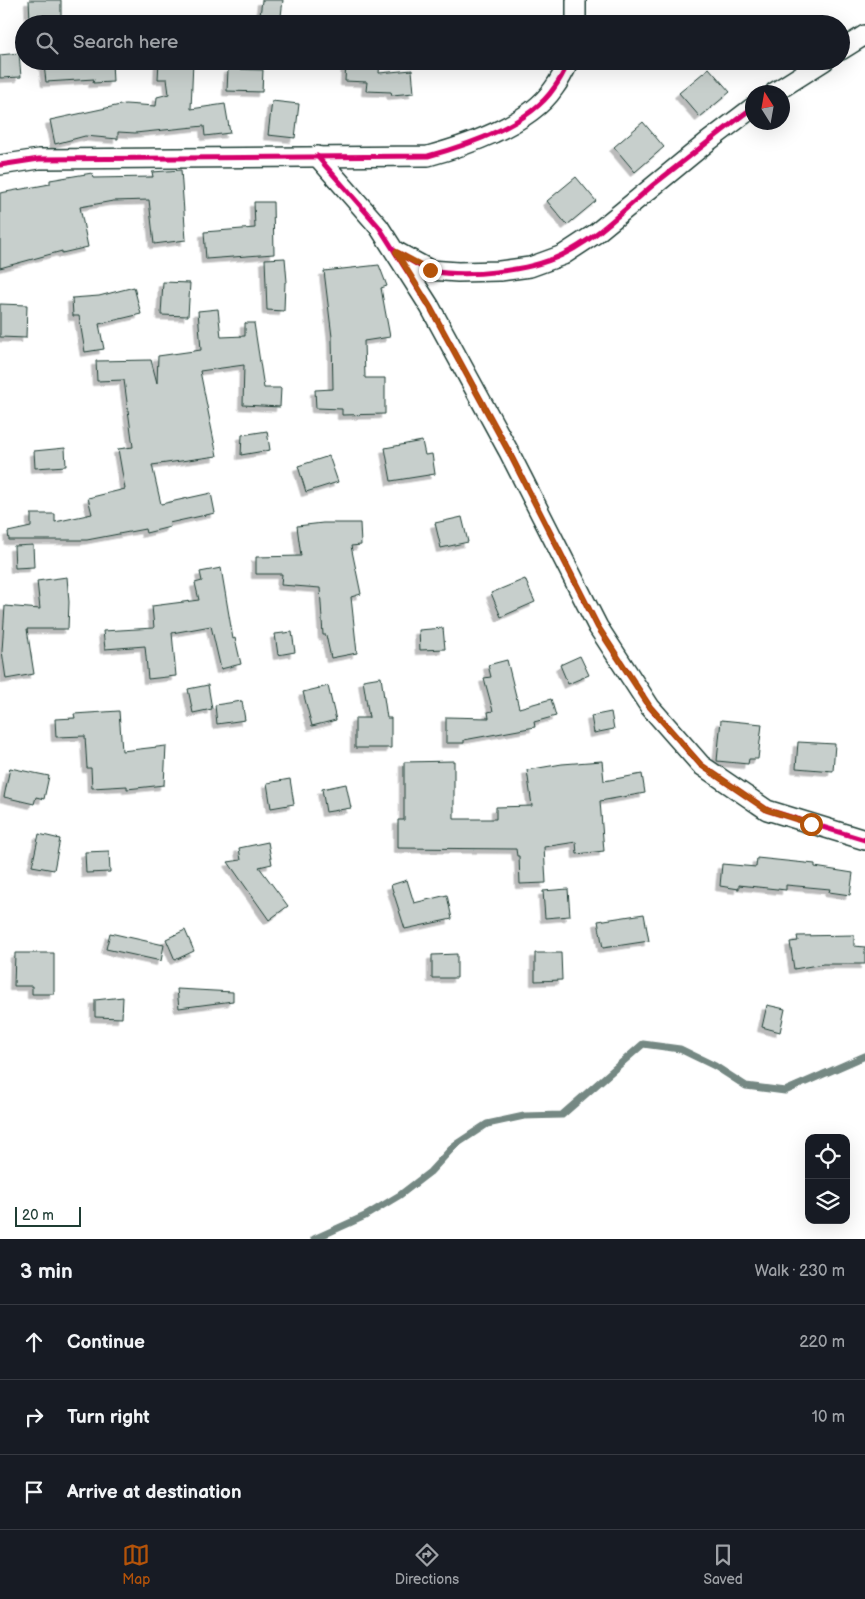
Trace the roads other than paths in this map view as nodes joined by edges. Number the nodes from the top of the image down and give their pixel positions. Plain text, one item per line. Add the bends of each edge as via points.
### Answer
1 (576, 0) edge
2 (576, 15) edge
3 (865, 35) edge
4 (850, 44) edge
5 (564, 70) edge
6 (810, 70) edge
7 (786, 85) edge
8 (745, 113) edge
9 (317, 156) junction
10 (0, 165) edge
11 (396, 252) junction
12 (865, 840) edge

1 - 2 street
3 - 4 street
5 - 9 street via 554,90 531,111 463,146 428,156
6 - 7 street
8 - 11 street via 595,234 563,255 530,266 500,271 458,272 430,270
9 - 10 street via 39,159
9 - 11 street via 379,227
11 - 12 street via 430,307 504,444 598,627 650,707 701,765 767,810

